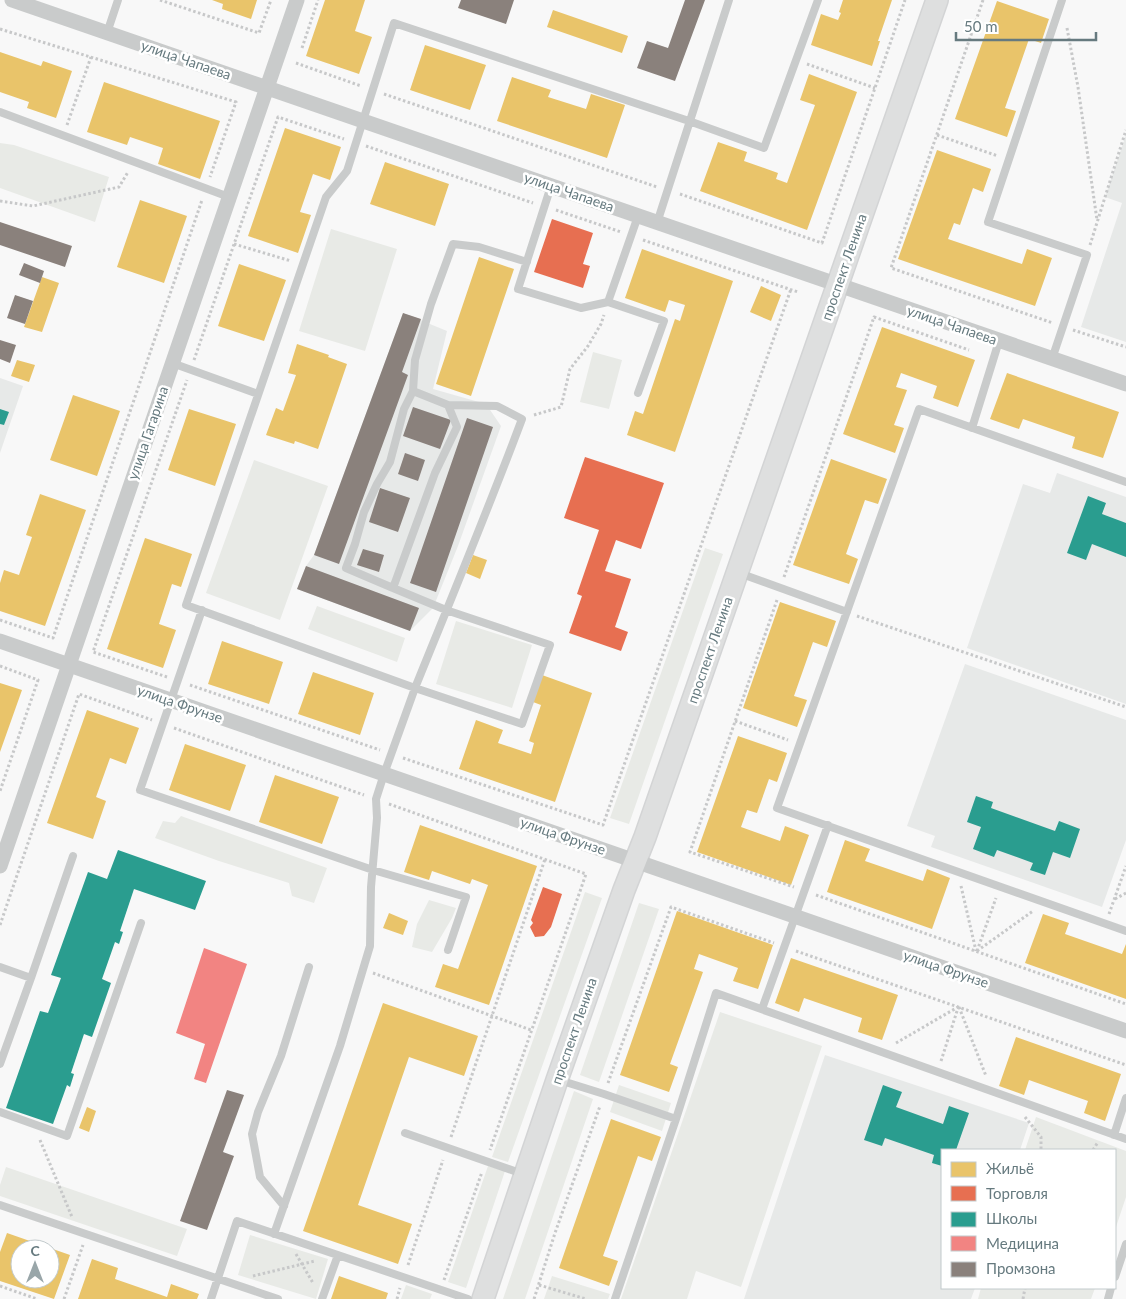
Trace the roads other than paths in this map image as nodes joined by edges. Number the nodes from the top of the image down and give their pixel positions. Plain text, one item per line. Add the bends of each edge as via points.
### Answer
1 (12, 0) edge
2 (118, 0) edge
3 (297, 0) edge
4 (729, 0) edge
5 (818, 0) edge
6 (937, 0) edge
7 (1060, 1) edge
8 (108, 33) junction
9 (267, 88) junction
10 (0, 112) edge
11 (362, 121) junction
12 (689, 121) junction
13 (551, 186) junction
14 (229, 197) junction
15 (638, 216) junction
16 (656, 223) junction
17 (527, 262) junction
18 (837, 286) junction
19 (608, 302) junction
20 (999, 341) junction
21 (1052, 359) junction
22 (172, 363) junction
23 (1126, 384) edge
24 (413, 391) junction
25 (638, 393) dead end
26 (258, 394) junction
27 (448, 405) junction
28 (972, 428) junction
29 (1126, 482) edge
30 (737, 572) junction
31 (393, 588) junction
32 (202, 610) junction
33 (446, 610) junction
34 (847, 612) junction
35 (0, 641) edge
36 (69, 665) junction
37 (415, 688) junction
38 (170, 700) junction
39 (384, 774) junction
40 (828, 825) junction
41 (73, 856) dead end
42 (635, 861) junction
43 (0, 866) edge
44 (373, 870) junction
45 (796, 917) junction
46 (141, 923) dead end
47 (1126, 931) edge
48 (448, 950) dead end
49 (0, 967) edge
50 (309, 967) dead end
51 (31, 978) junction
52 (762, 1009) junction
53 (1126, 1031) edge
54 (0, 1064) edge
55 (557, 1080) junction
56 (1126, 1098) edge
57 (0, 1112) edge
58 (676, 1118) junction
59 (405, 1133) dead end
60 (1114, 1135) junction
61 (1126, 1139) edge
62 (525, 1174) junction
63 (0, 1205) edge
64 (284, 1206) junction
65 (274, 1234) junction
66 (1126, 1244) edge
67 (337, 1256) junction
68 (1116, 1275) edge
69 (218, 1278) junction
70 (211, 1299) edge
71 (278, 1299) edge
72 (322, 1299) edge
73 (468, 1299) edge
74 (483, 1299) edge
75 (615, 1299) edge

1 - 8 street, улица Чапаева
2 - 8 lane
3 - 9 street, улица Гагарина
4 - 12 lane
5 - 12 lane via 764,148
6 - 18 street, проспект Ленина
7 - 21 lane via 988,222 1087,255
8 - 9 street, улица Чапаева
9 - 11 street, улица Чапаева
9 - 14 street, улица Гагарина
10 - 14 lane
11 - 12 lane via 394,23
11 - 13 street, улица Чапаева
11 - 26 lane via 347,171 326,197
12 - 16 lane
13 - 15 street, улица Чапаева
13 - 17 lane
14 - 22 street, улица Гагарина
15 - 16 street, улица Чапаева
15 - 19 lane
16 - 18 street, улица Чапаева
17 - 19 lane via 518,289 581,308
17 - 24 lane via 479,247 453,244 431,304 416,360
18 - 20 street, улица Чапаева
18 - 30 street, проспект Ленина
19 - 25 lane via 664,321
20 - 21 street, улица Чапаева
20 - 28 lane
21 - 23 street, улица Чапаева
22 - 26 lane
22 - 36 street, улица Гагарина
24 - 27 lane
24 - 31 lane via 404,408 390,462 364,512 346,568
26 - 32 lane via 186,605
27 - 31 lane via 457,427 435,473
27 - 33 lane via 497,406 522,419
28 - 29 lane
28 - 34 lane via 919,409
30 - 34 lane
30 - 42 street, проспект Ленина
31 - 33 lane
32 - 37 lane
32 - 38 lane
33 - 37 lane
33 - 37 lane via 550,645 522,724
34 - 40 lane via 777,808
35 - 36 street, улица Фрунзе
36 - 38 street, улица Фрунзе
36 - 43 street, улица Гагарина
37 - 39 lane
38 - 39 street, улица Фрунзе
38 - 44 lane via 140,790
39 - 42 street, улица Фрунзе
39 - 44 lane via 376,799
40 - 45 lane
40 - 47 lane
41 - 51 lane
42 - 45 street, улица Фрунзе
42 - 55 street, проспект Ленина
44 - 48 lane via 466,897
44 - 64 lane via 370,946 340,1046
45 - 52 lane
45 - 53 street, улица Фрунзе
46 - 57 lane via 67,1136
49 - 51 lane
50 - 64 lane via 252,1134 260,1176
51 - 54 lane
52 - 58 lane via 716,993
52 - 60 lane
55 - 58 lane
55 - 62 street, проспект Ленина
56 - 60 lane
58 - 75 lane
59 - 62 lane
60 - 61 lane
62 - 74 street, проспект Ленина
63 - 69 lane
64 - 65 lane
65 - 67 lane
65 - 69 lane via 237,1221
66 - 68 lane
67 - 72 lane
67 - 73 lane
69 - 70 lane
69 - 71 lane

